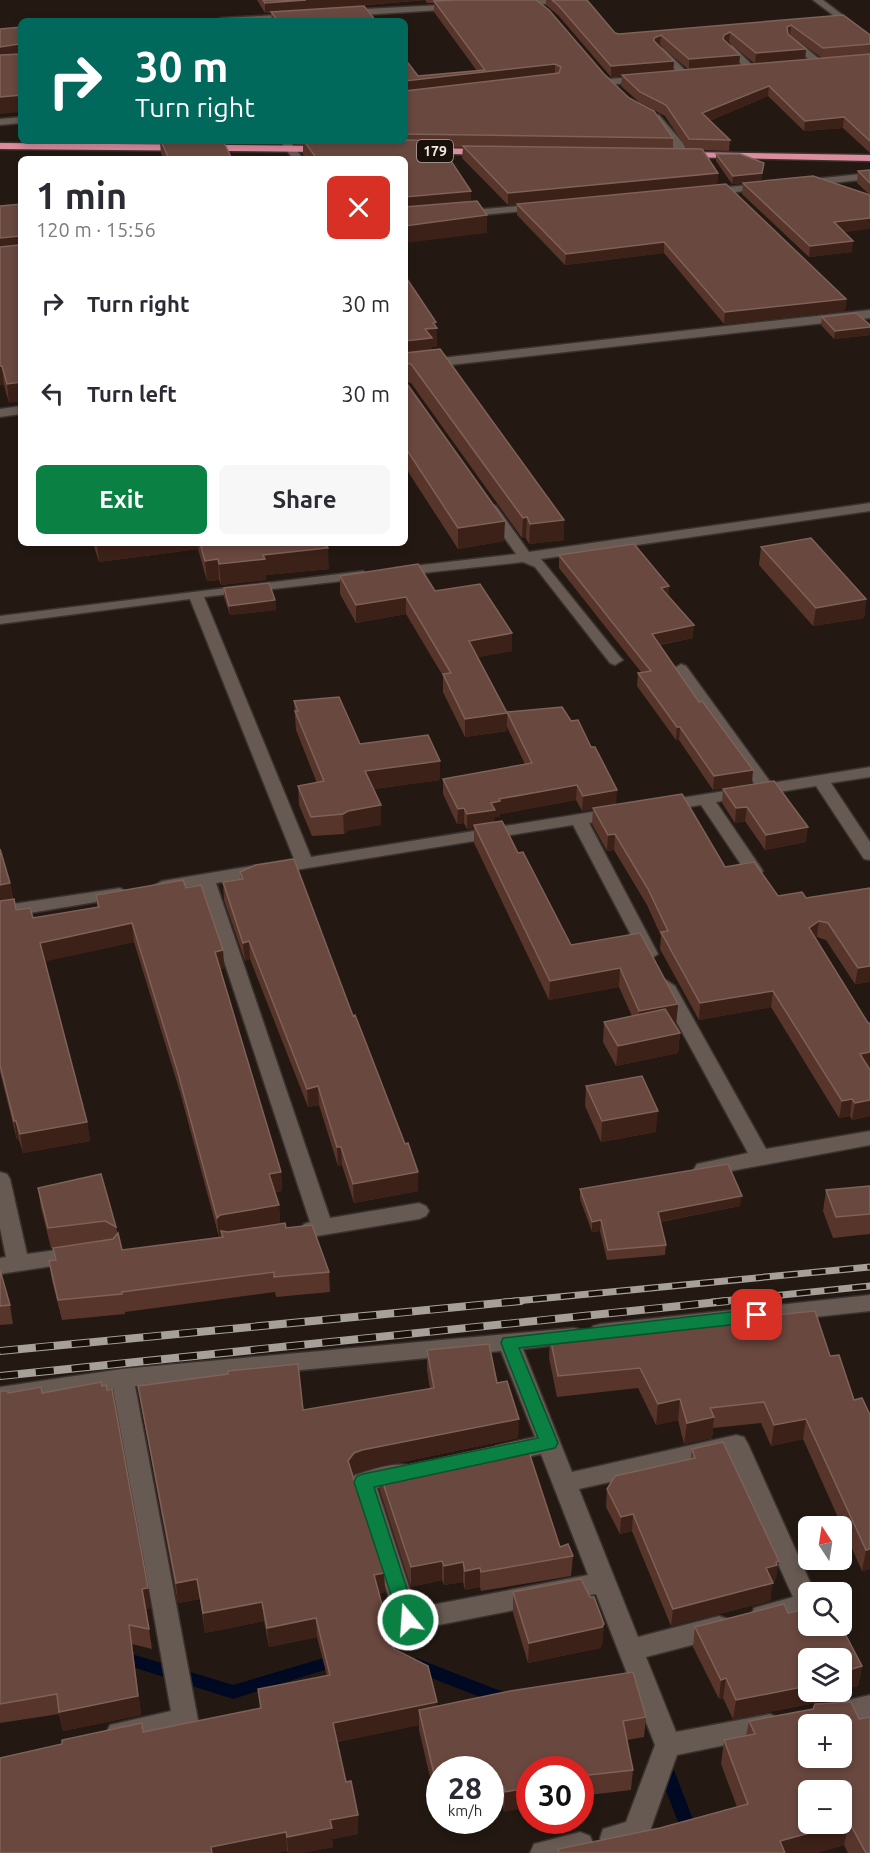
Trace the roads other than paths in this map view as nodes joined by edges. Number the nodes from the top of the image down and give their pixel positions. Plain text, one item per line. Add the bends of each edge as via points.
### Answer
1 (557, 0) edge
2 (817, 0) edge
3 (532, 1) edge
4 (498, 4) edge
5 (464, 6) edge
6 (547, 12) edge
7 (336, 14) edge
8 (302, 16) edge
9 (270, 18) edge
10 (791, 40) edge
11 (870, 40) edge
12 (729, 47) edge
13 (660, 50) edge
14 (808, 64) edge
15 (763, 69) edge
16 (741, 70) edge
17 (752, 70) junction
18 (697, 75) edge
19 (675, 76) edge
20 (686, 76) junction
21 (652, 78) edge
22 (616, 90) edge
23 (642, 111) edge
24 (18, 120) edge
25 (0, 122) edge
26 (287, 145) edge
27 (0, 146) edge
28 (338, 149) edge
29 (409, 150) edge
30 (505, 152) edge
31 (672, 155) edge
32 (684, 155) junction
33 (705, 155) junction
34 (870, 158) edge
35 (870, 177) edge
36 (787, 184) edge
37 (775, 185) edge
38 (728, 190) junction
39 (694, 193) edge
40 (555, 205) edge
41 (745, 205) edge
42 (451, 215) edge
43 (860, 312) edge
44 (870, 325) edge
45 (408, 366) edge
46 (18, 410) edge
47 (0, 412) edge
48 (485, 501) edge
49 (870, 507) edge
50 (525, 558) junction
51 (195, 594) junction
52 (0, 620) edge
53 (615, 660) dead end
54 (681, 669) dead end
55 (870, 772) edge
56 (820, 780) junction
57 (767, 789) junction
58 (706, 799) junction
59 (579, 820) junction
60 (870, 855) edge
61 (304, 862) junction
62 (754, 871) edge
63 (206, 879) junction
64 (0, 912) edge
65 (870, 1138) edge
66 (760, 1157) junction
67 (685, 1173) edge
68 (0, 1179) edge
69 (419, 1211) dead end
70 (322, 1227) junction
71 (287, 1233) edge
72 (97, 1252) edge
73 (9, 1264) edge
74 (870, 1303) edge
75 (509, 1343) junction
76 (122, 1378) junction
77 (0, 1396) edge
78 (549, 1443) junction
79 (479, 1458) edge
80 (421, 1470) edge
81 (565, 1483) junction
82 (604, 1582) junction
83 (631, 1650) junction
84 (870, 1707) edge
85 (92, 1739) edge
86 (668, 1745) junction
87 (544, 1853) edge

1 - 3 street
2 - 11 street
3 - 4 street
3 - 6 street
5 - 7 street
8 - 9 street
10 - 14 street via 825,63
12 - 17 street
13 - 20 street
15 - 17 street
16 - 17 street
18 - 20 street
19 - 20 street
21 - 22 street via 606,80
23 - 32 street via 659,119
24 - 25 street
26 - 27 highway
26 - 28 highway
29 - 30 highway, 179
31 - 32 highway
32 - 33 highway
33 - 34 highway
33 - 38 street via 705,162
35 - 36 street
37 - 38 street
38 - 39 street
38 - 41 street
40 - 42 street
43 - 44 street
43 - 45 street
46 - 47 street
48 - 50 street
49 - 50 street
50 - 51 street
50 - 53 street via 540,564
51 - 52 street
51 - 61 street
54 - 57 street
55 - 56 street
56 - 57 street
56 - 60 street
57 - 58 street
58 - 59 street
58 - 62 street
59 - 61 street
59 - 66 street
61 - 63 street
63 - 64 street
63 - 70 street
65 - 66 street
66 - 67 street
68 - 73 street
69 - 70 street
70 - 71 street
72 - 73 street
74 - 75 street
75 - 76 street
75 - 78 street
76 - 77 street
76 - 85 street via 185,1720
78 - 79 street
78 - 81 street
80 - 82 street via 363,1482 408,1620
81 - 82 street
81 - 83 street via 736,1444 808,1604
82 - 83 street
83 - 86 street
84 - 86 street
86 - 87 street via 636,1833

